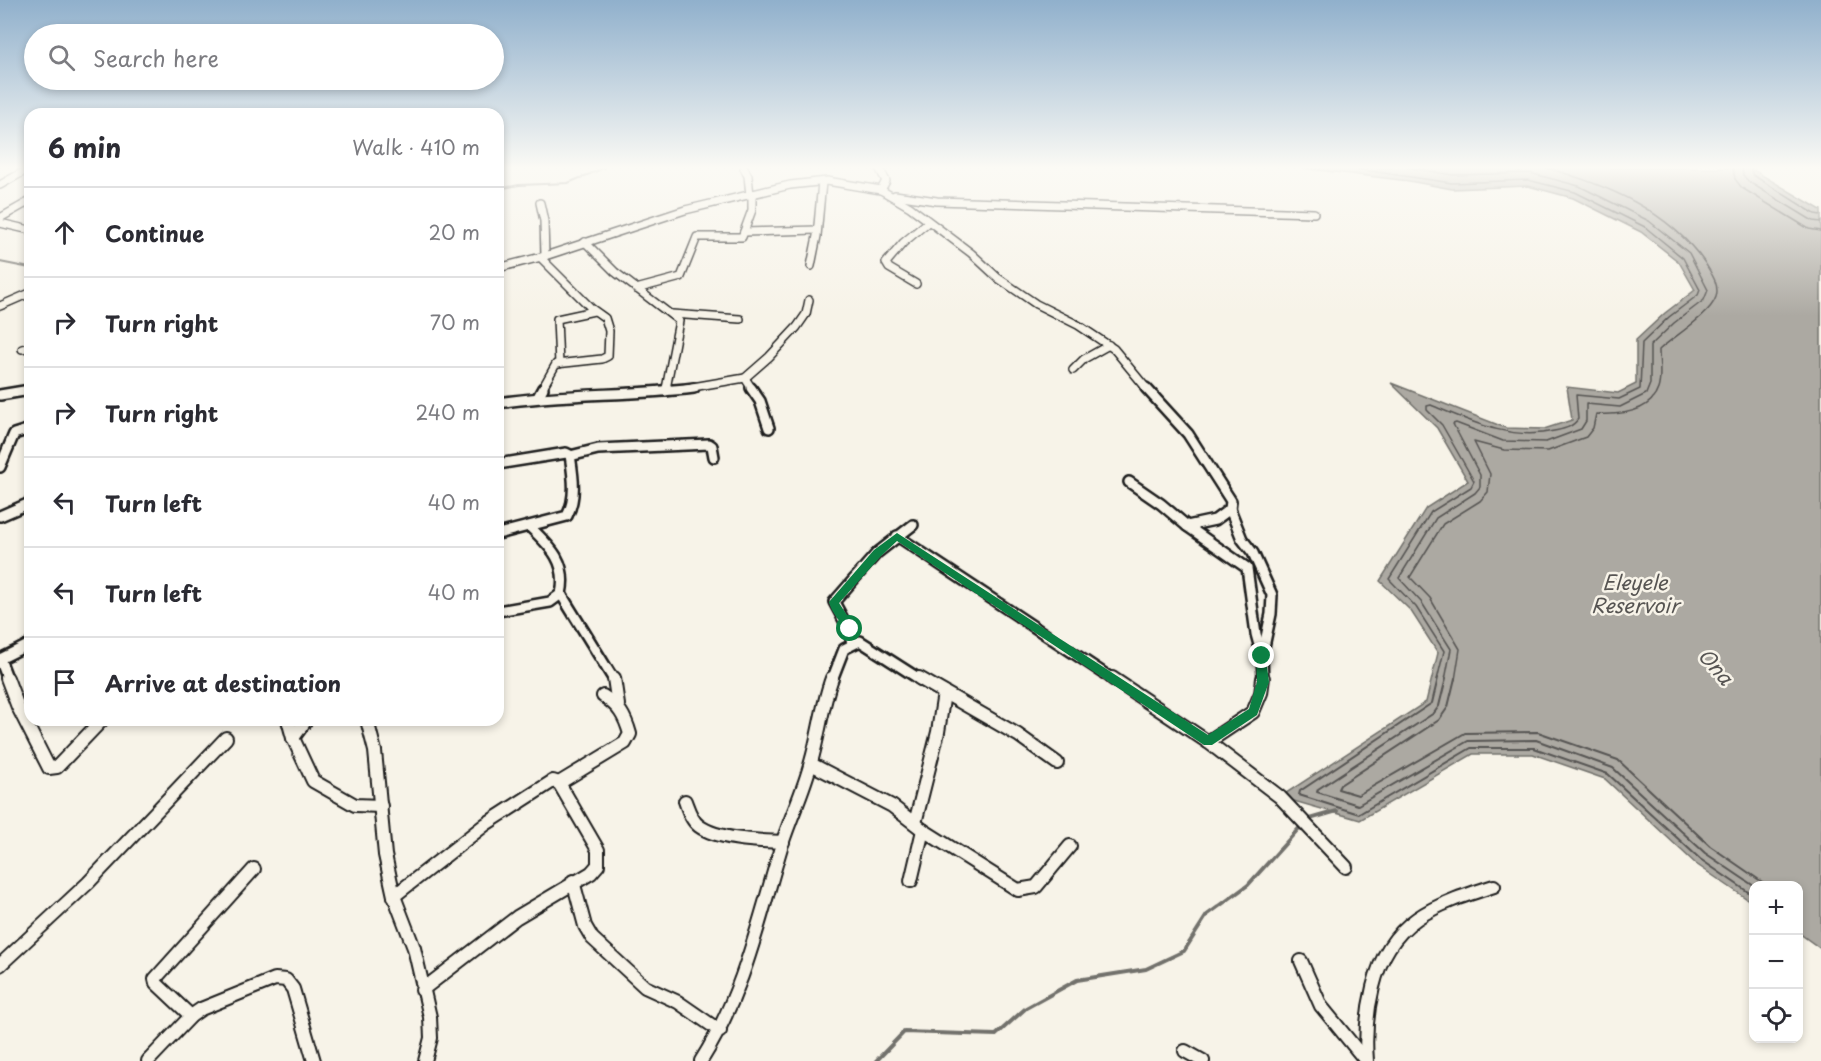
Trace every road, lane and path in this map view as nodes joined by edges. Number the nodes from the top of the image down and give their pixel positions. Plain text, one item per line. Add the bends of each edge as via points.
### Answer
1 (543, 218) edge
2 (662, 218) edge
3 (749, 218) edge
4 (818, 218) edge
5 (923, 218) edge
6 (928, 222) junction
7 (0, 223) edge
8 (24, 229) edge
9 (817, 230) junction
10 (744, 232) junction
11 (585, 242) junction
12 (543, 257) junction
13 (811, 266) dead end
14 (504, 267) edge
15 (916, 284) dead end
16 (636, 289) junction
17 (24, 296) edge
18 (809, 300) dead end
19 (0, 306) edge
20 (594, 311) junction
21 (672, 314) junction
22 (740, 319) dead end
23 (1109, 345) junction
24 (559, 364) junction
25 (1073, 370) dead end
26 (745, 378) junction
27 (24, 391) edge
28 (666, 391) junction
29 (0, 395) edge
30 (538, 397) junction
31 (504, 402) edge
32 (769, 428) dead end
33 (24, 431) edge
34 (570, 456) junction
35 (714, 457) dead end
36 (504, 463) edge
37 (0, 467) edge
38 (1130, 482) dead end
39 (24, 506) edge
40 (1230, 509) junction
41 (0, 516) edge
42 (913, 525) dead end
43 (1187, 526) junction
44 (530, 527) junction
45 (504, 533) edge
46 (897, 536) junction
47 (561, 594) junction
48 (504, 609) edge
49 (852, 644) junction
50 (24, 647) edge
51 (1262, 656) junction
52 (0, 659) edge
53 (944, 693) junction
54 (603, 696) dead end
55 (618, 705) junction
56 (24, 719) edge
57 (28, 726) edge
58 (96, 726) edge
59 (290, 726) edge
60 (302, 726) edge
61 (369, 726) edge
62 (226, 738) dead end
63 (293, 738) junction
64 (1208, 742) junction
65 (1057, 763) dead end
66 (811, 764) junction
67 (559, 783) junction
68 (686, 801) dead end
69 (381, 806) junction
70 (919, 826) junction
71 (783, 843) junction
72 (1070, 846) dead end
73 (1346, 867) dead end
74 (254, 869) dead end
75 (573, 881) junction
76 (911, 881) dead end
77 (1494, 886) dead end
78 (394, 896) junction
79 (1301, 961) dead end
80 (0, 965) edge
81 (422, 990) junction
82 (191, 1016) junction
83 (720, 1031) junction
84 (1185, 1051) dead end
85 (148, 1061) edge
86 (314, 1061) edge
87 (425, 1061) edge
88 (700, 1061) edge
89 (1203, 1061) edge
90 (1366, 1061) edge

1 - 12 street
2 - 11 street
3 - 10 street
4 - 9 street
5 - 6 street
6 - 15 street via 886,263
6 - 23 street via 1036,304
7 - 8 street
9 - 10 street
9 - 13 street
10 - 16 street via 739,238 697,237 681,278
11 - 12 street
11 - 16 street
12 - 14 street
12 - 20 street
16 - 21 street
17 - 19 street
18 - 26 street via 797,327
20 - 24 street via 557,319
20 - 24 street via 608,322 608,356
21 - 22 street
21 - 28 street via 680,324
23 - 25 street
23 - 40 street via 1188,434 1231,501
24 - 30 street via 554,366
26 - 28 street
26 - 32 street via 760,401
27 - 29 street
28 - 30 street
30 - 31 street
33 - 37 street via 14,434
34 - 35 street via 598,449 709,444
34 - 36 street via 566,453
34 - 44 street via 570,511 561,519
38 - 43 street
39 - 41 street
40 - 43 street via 1215,520
40 - 51 street via 1272,595
42 - 46 street
43 - 51 street via 1247,568
44 - 45 street
44 - 47 street via 559,556 564,585
46 - 49 street via 834,602 836,610 845,617
46 - 64 street
47 - 48 street via 550,602
47 - 55 street via 614,676
49 - 53 street via 860,641
49 - 66 street via 844,649 830,684
50 - 52 street
51 - 64 street via 1263,682 1253,712
52 - 56 street
53 - 65 street via 994,719
53 - 70 street
54 - 55 street
55 - 67 street via 629,738
57 - 58 street via 49,768 57,766
59 - 63 street
60 - 63 street
61 - 69 street
62 - 80 street via 114,857
63 - 69 street via 313,781 350,802
64 - 73 street via 1280,797
66 - 70 street via 892,806
66 - 71 street
67 - 75 street via 598,849 598,866
67 - 78 street via 554,781 486,824
68 - 71 street via 700,827
69 - 78 street via 385,855
70 - 72 street via 1018,890 1036,888
70 - 76 street
71 - 83 street via 735,999
74 - 82 street via 157,974 156,983
75 - 81 street via 517,917
75 - 83 street via 592,938 645,987 678,1002
77 - 90 street via 1433,909 1387,948 1368,1012
78 - 81 street via 414,948
79 - 90 street via 1321,1006
81 - 87 street via 432,1038
82 - 85 street
82 - 86 street via 275,979 286,980 293,989
83 - 88 street
84 - 89 street

